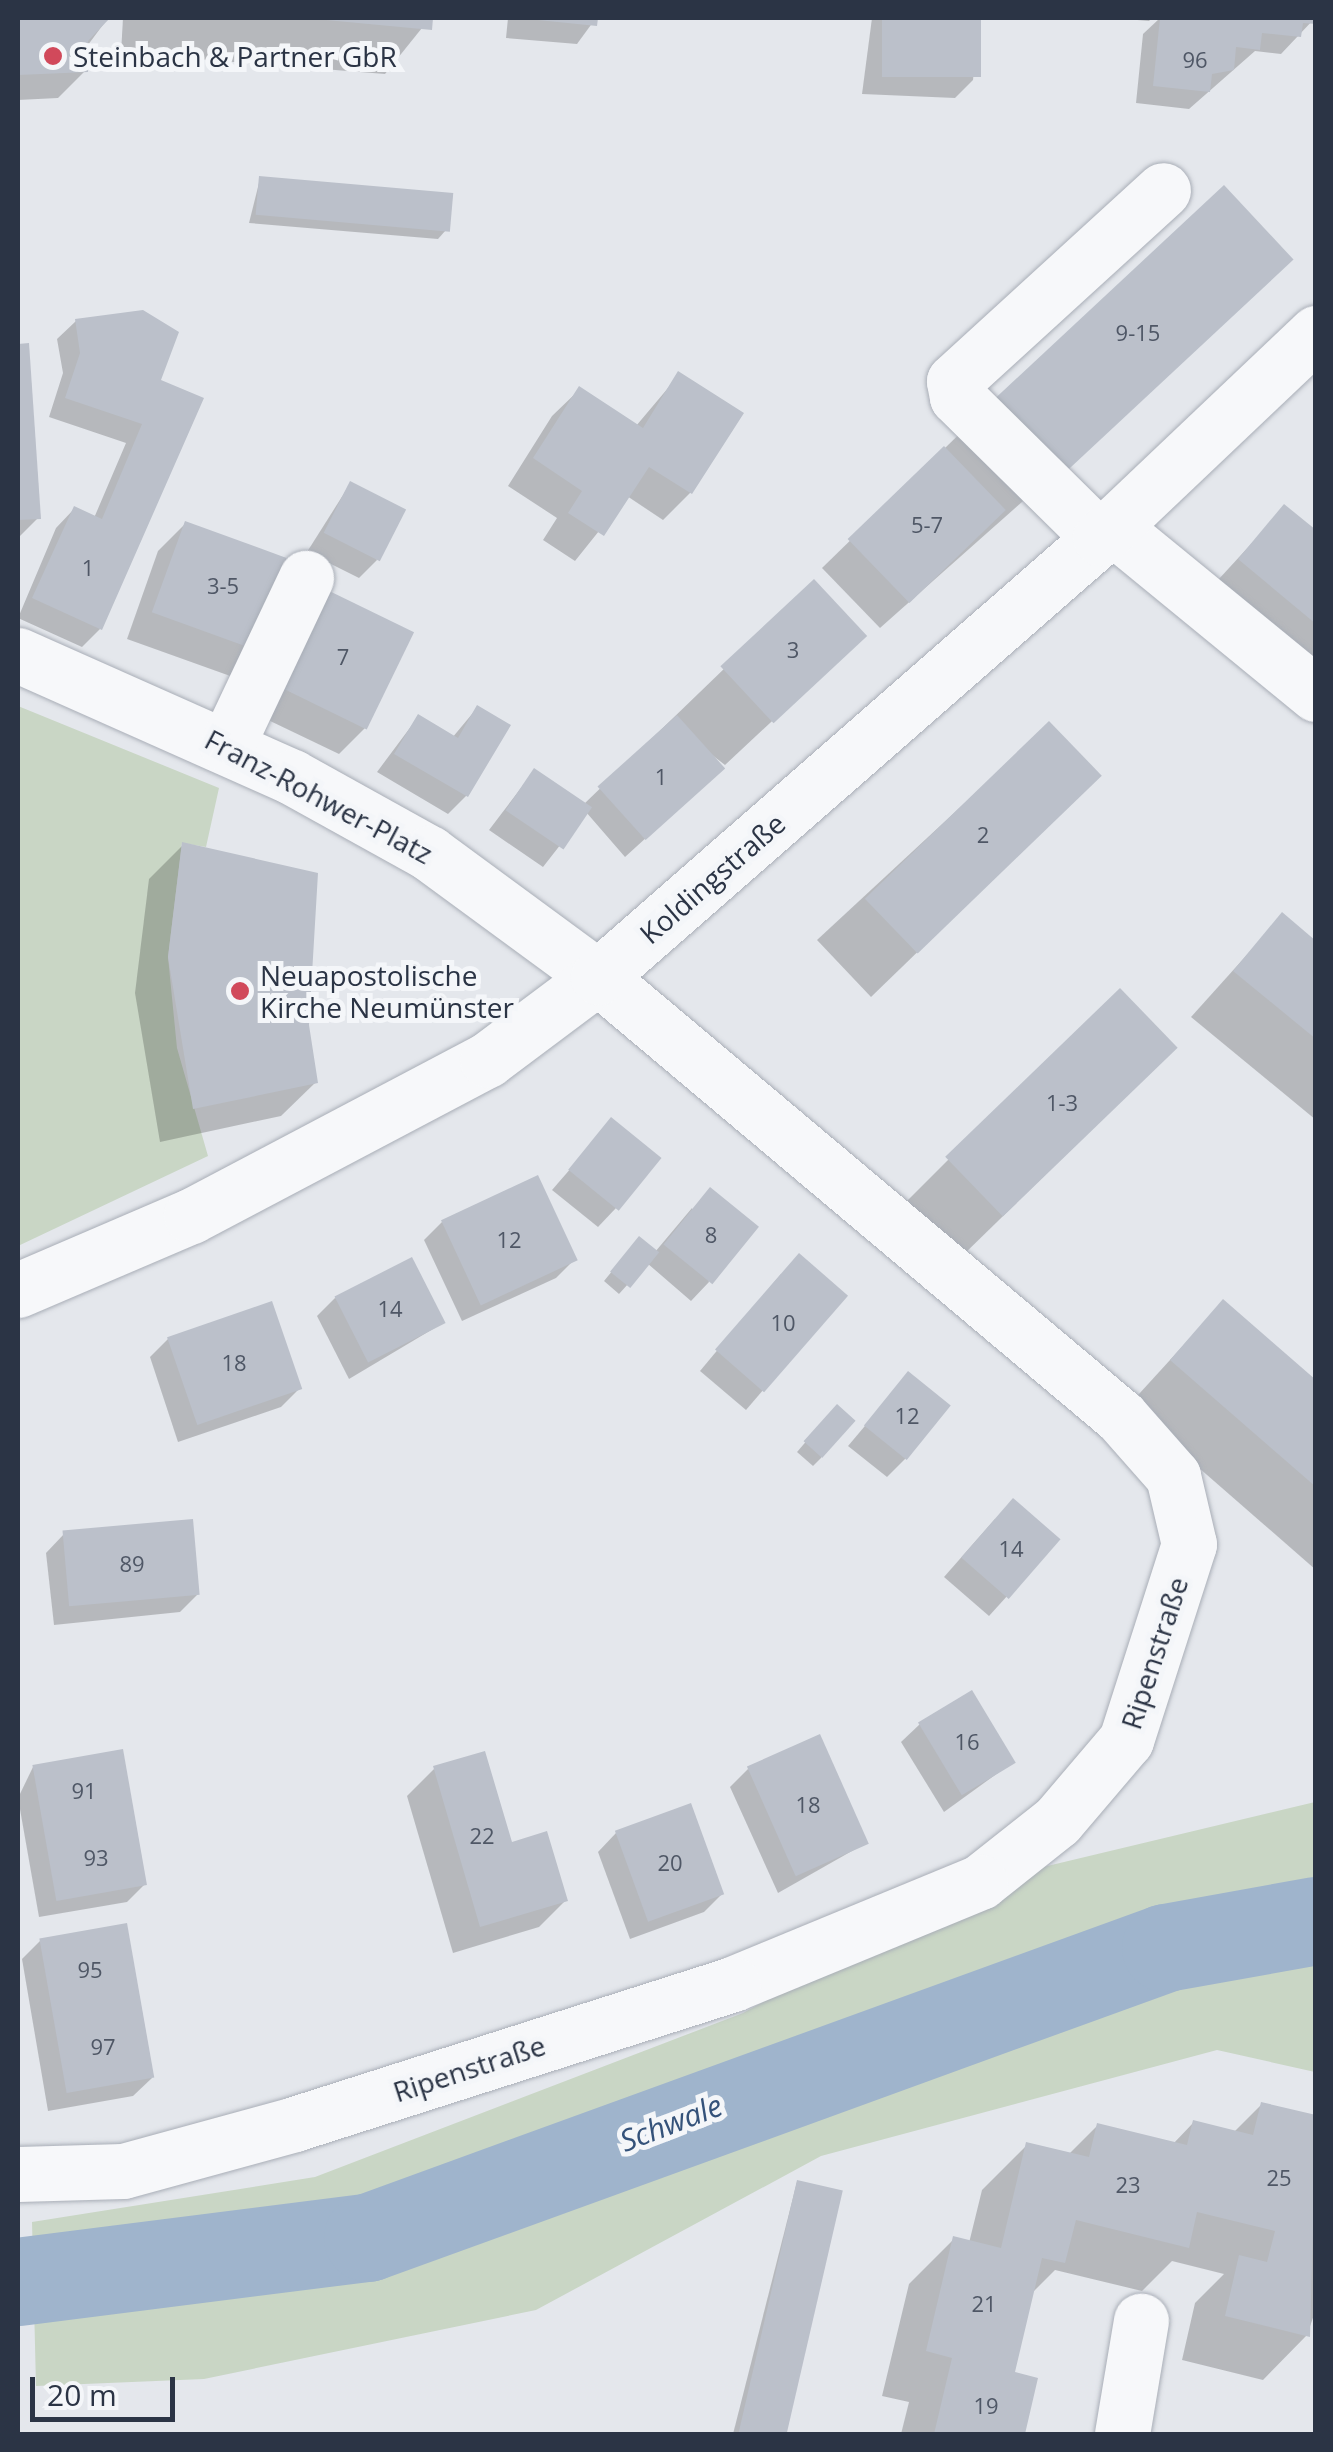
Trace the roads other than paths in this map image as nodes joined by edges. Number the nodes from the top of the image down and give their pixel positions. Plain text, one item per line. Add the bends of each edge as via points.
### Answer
1 (1163, 190) dead end
2 (1316, 333) edge
3 (1106, 532) junction
4 (306, 578) dead end
5 (18, 655) edge
6 (1316, 694) edge
7 (227, 745) junction
8 (598, 977) junction
9 (18, 1290) edge
10 (18, 2174) edge
11 (1142, 2321) dead end
12 (1122, 2434) edge

1 - 3 street via 954,381 957,398
2 - 3 street, Koldingstraße
3 - 6 street
3 - 8 street, Koldingstraße
4 - 7 street
5 - 7 street, Franz-Rohwer-Platz
7 - 8 street, Franz-Rohwer-Platz via 430,853
8 - 9 street, Koldingstraße via 487,1060 364,1131
8 - 10 street, Ripenstraße via 1121,1417 1173,1476 1189,1544 1126,1740 1057,1822 980,1882 734,1984 295,2124 123,2171
11 - 12 street

